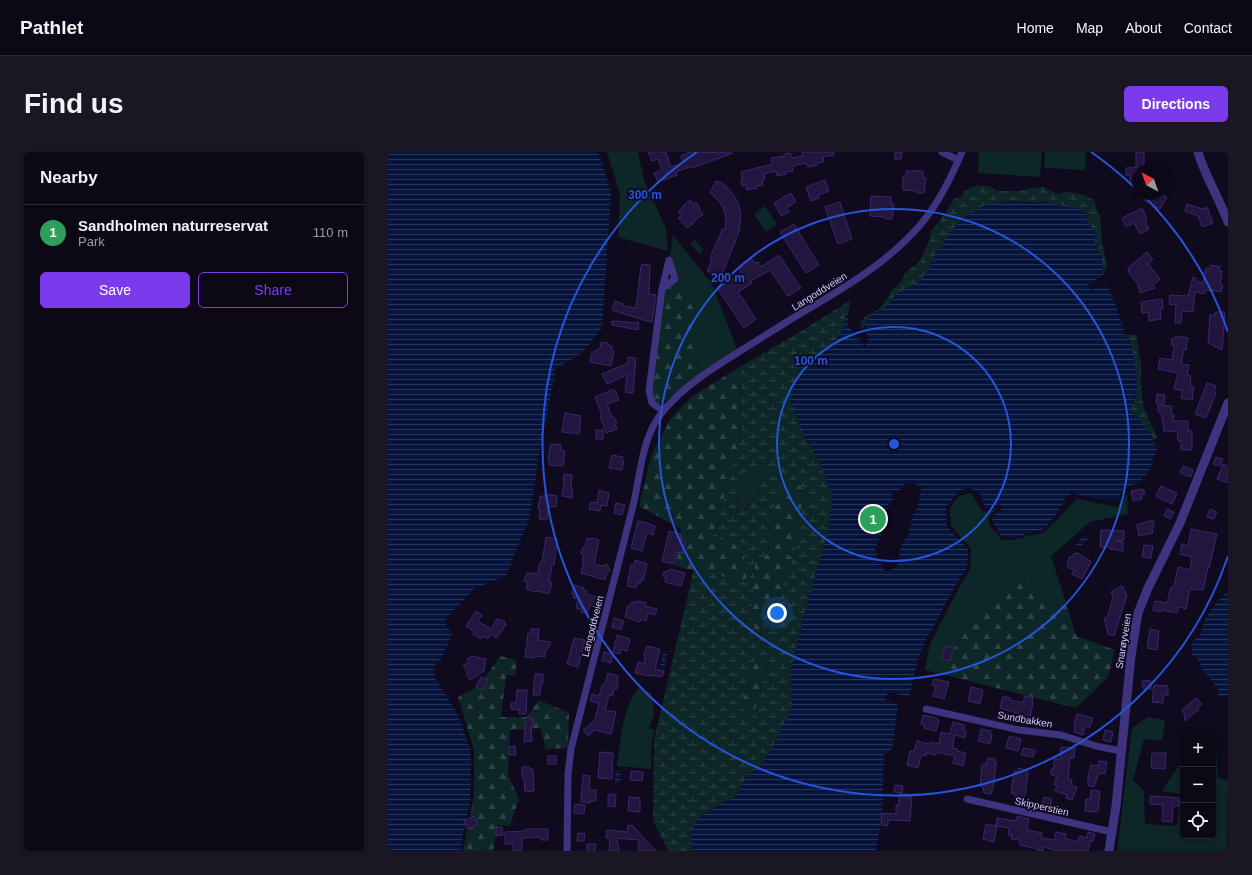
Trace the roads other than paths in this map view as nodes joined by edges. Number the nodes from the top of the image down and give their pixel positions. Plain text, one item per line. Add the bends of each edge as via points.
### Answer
1 (942, 152) edge
2 (962, 152) edge
3 (1198, 152) edge
4 (958, 160) junction
5 (1228, 220) edge
6 (662, 289) dead end
7 (1228, 403) edge
8 (663, 411) junction
9 (926, 709) dead end
10 (1121, 751) junction
11 (967, 799) dead end
12 (1112, 832) junction
13 (567, 851) edge
14 (1109, 851) edge

1 - 4 street
2 - 4 street, Langoddveien
3 - 5 street
4 - 8 street, Langoddveien via 935,205 902,244 844,288 700,377
6 - 8 street via 650,398 652,403
7 - 10 street, Snarøyveien via 1180,523 1138,613
8 - 13 street, Langoddveien via 645,445 633,508 571,748
9 - 10 street, Sundbakken via 1019,730 1061,735
10 - 12 street, Snarøyveien
11 - 12 street, Skipperstien
12 - 14 street, Snarøyveien

